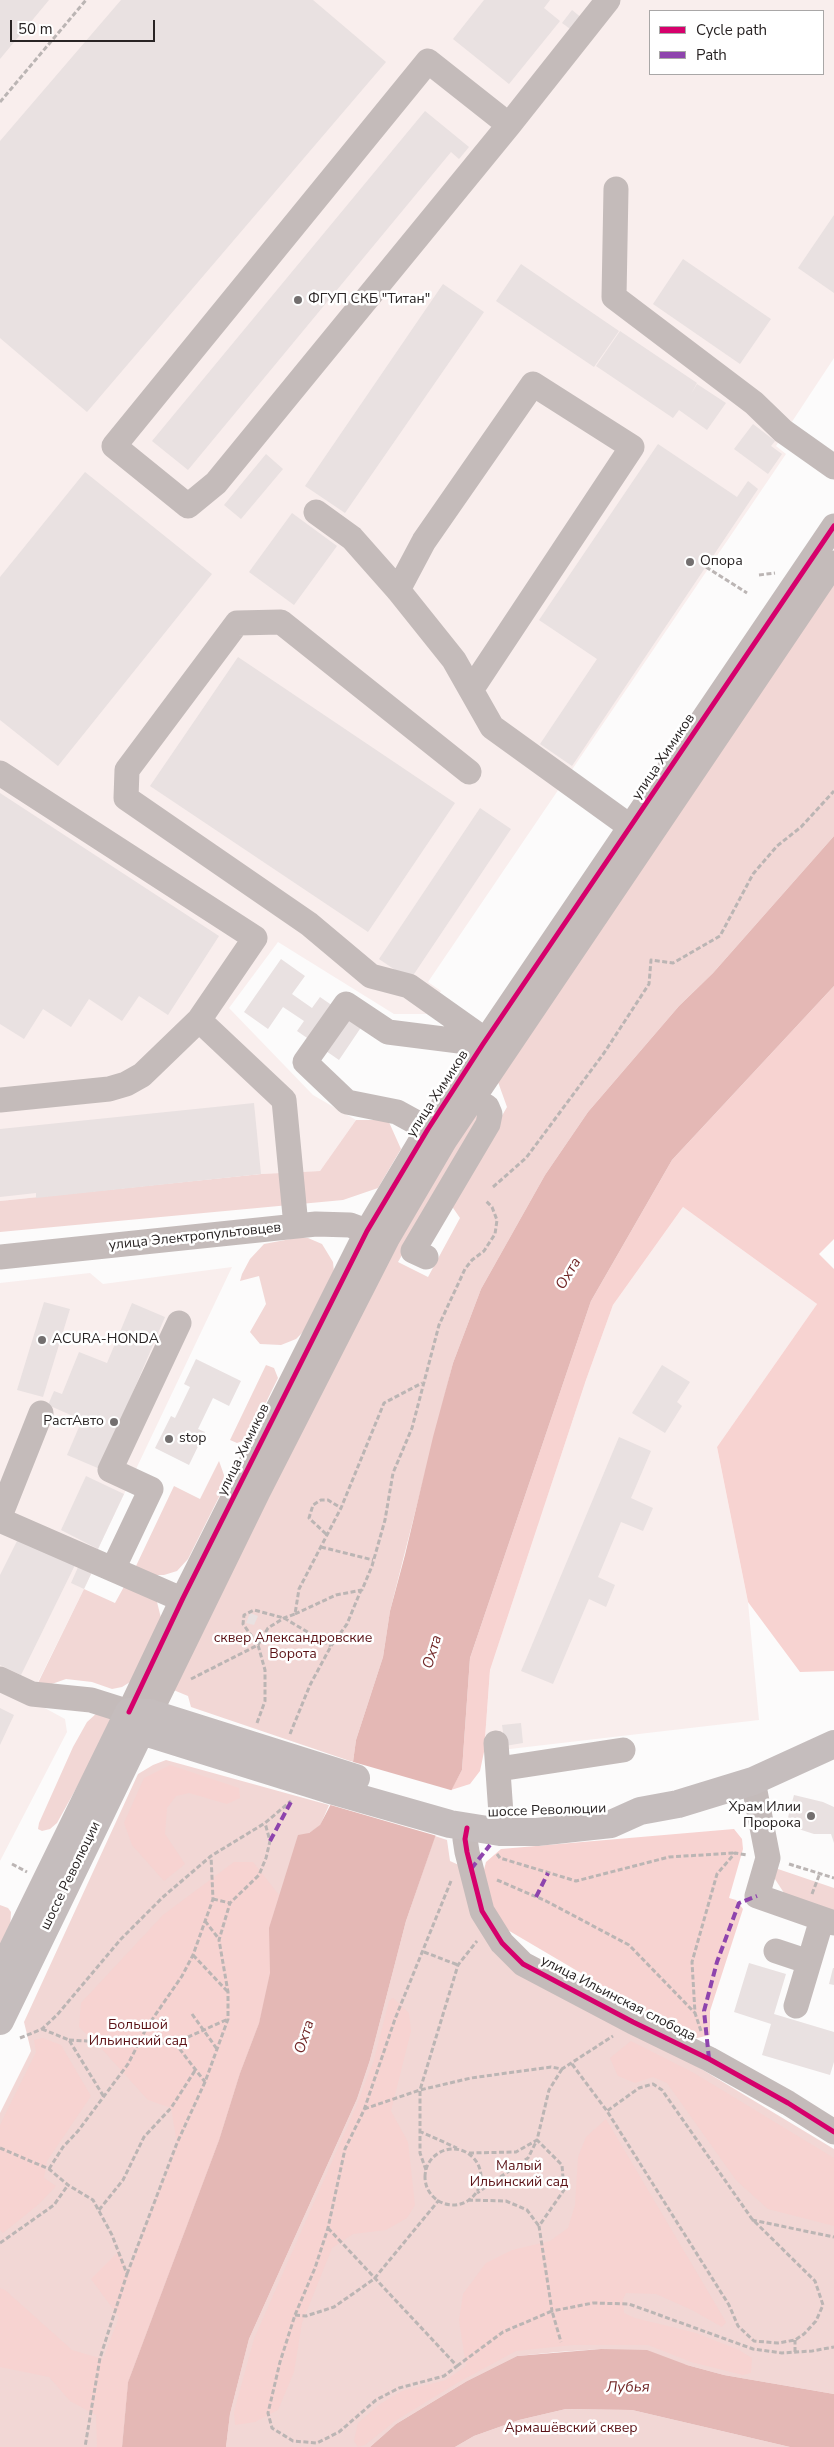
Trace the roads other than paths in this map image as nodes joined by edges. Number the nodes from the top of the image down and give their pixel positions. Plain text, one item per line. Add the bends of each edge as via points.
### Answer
1 (608, 0) edge
2 (508, 125) junction
3 (616, 189) dead end
4 (834, 467) edge
5 (316, 512) dead end
6 (834, 526) edge
7 (834, 564) edge
8 (398, 590) junction
9 (471, 690) junction
10 (469, 772) dead end
11 (0, 773) edge
12 (638, 832) junction
13 (199, 1020) junction
14 (492, 1046) junction
15 (474, 1099) junction
16 (0, 1100) edge
17 (428, 1129) junction
18 (296, 1226) junction
19 (377, 1235) junction
20 (0, 1257) edge
21 (426, 1257) dead end
22 (179, 1323) dead end
23 (41, 1413) dead end
24 (0, 1516) edge
25 (0, 1520) edge
26 (113, 1569) junction
27 (192, 1603) junction
28 (0, 1679) edge
29 (140, 1719) junction
30 (496, 1743) dead end
31 (834, 1744) edge
32 (623, 1750) dead end
33 (499, 1769) junction
34 (752, 1781) junction
35 (640, 1811) junction
36 (500, 1814) junction
37 (457, 1820) junction
38 (828, 1921) edge
39 (776, 1951) dead end
40 (809, 1962) junction
41 (0, 1975) edge
42 (796, 2006) dead end
43 (10, 2030) edge
44 (834, 2132) edge

1 - 2 street
2 - 2 street via 428,60 114,446 188,506 216,483
3 - 4 street via 614,297 754,403 783,431
5 - 8 street via 352,538
6 - 12 street, улица Химиков
7 - 12 street, улица Химиков
8 - 9 street via 454,660
8 - 9 street via 424,541 533,384 632,447
9 - 12 street via 492,727
10 - 14 street via 281,622 237,623 128,770 126,798 310,924 371,976 408,986
11 - 13 street via 255,938
12 - 14 street, улица Химиков
13 - 16 street via 142,1075 126,1084 109,1089
13 - 18 street via 284,1100
14 - 15 street, улица Химиков
14 - 17 street, улица Химиков
14 - 17 street via 388,1032 346,1004 305,1062 347,1102 397,1112
15 - 19 street, улица Химиков
15 - 21 street via 487,1107 490,1114 488,1124 413,1251
17 - 19 street, улица Химиков
18 - 19 street, улица Электропультовцев via 350,1225
18 - 20 street, улица Электропультовцев
19 - 27 street, улица Химиков
22 - 26 street via 110,1470 151,1489
23 - 24 street
25 - 26 street
26 - 27 street
27 - 29 street, улица Химиков
28 - 29 street via 32,1694 91,1700
29 - 37 main road
29 - 41 main road, шоссе Революции
29 - 43 main road, шоссе Революции
30 - 33 street
31 - 34 main road, шоссе Революции
32 - 33 street
33 - 36 street
34 - 35 main road, шоссе Революции via 678,1804
34 - 38 street via 768,1858 757,1896
35 - 36 main road, шоссе Революции via 609,1808
35 - 37 main road, шоссе Революции via 612,1824 546,1831 500,1832
36 - 37 main road, шоссе Революции via 478,1812
37 - 44 street, улица Ильинская слобода via 465,1839 461,1873 490,1926 523,1964 709,2058
38 - 40 street
39 - 40 street
40 - 42 street

